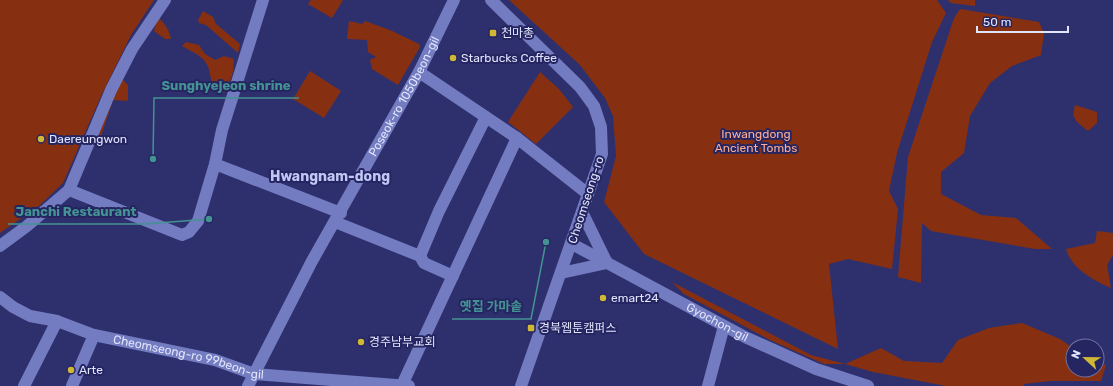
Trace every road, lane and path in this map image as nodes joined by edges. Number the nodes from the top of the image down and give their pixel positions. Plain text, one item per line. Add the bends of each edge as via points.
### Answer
1 (165, 0) edge
2 (263, 0) edge
3 (454, 0) edge
4 (491, 0) edge
5 (419, 72) junction
6 (486, 117) junction
7 (517, 138) junction
8 (215, 164) junction
9 (69, 190) junction
10 (588, 194) junction
11 (582, 212) junction
12 (338, 217) junction
13 (572, 244) junction
14 (0, 246) edge
15 (420, 256) junction
16 (607, 263) junction
17 (561, 274) junction
18 (453, 276) junction
19 (0, 298) edge
20 (57, 322) junction
21 (724, 326) junction
22 (94, 335) junction
23 (254, 374) junction
24 (24, 386) edge
25 (72, 386) edge
26 (248, 386) edge
27 (406, 386) edge
28 (521, 386) edge
29 (708, 386) edge
30 (868, 386) edge

1 - 9 street via 132,50 111,90
2 - 8 street via 222,130
3 - 5 street, Poseok-ro 1050beon-gil
4 - 10 street, Cheomseong-ro via 580,87 594,106 601,127 602,154
5 - 6 street
5 - 12 street, Poseok-ro 1050beon-gil
6 - 7 street
6 - 15 street via 439,211
7 - 10 street
7 - 18 street
8 - 9 street via 198,221 189,232 182,235
8 - 12 street
9 - 14 street
10 - 11 street, Cheomseong-ro
11 - 13 street, Cheomseong-ro
11 - 16 street
12 - 15 street
12 - 23 street, Poseok-ro 1050beon-gil via 312,261
13 - 16 street, Gyochon-gil
13 - 17 street, Cheomseong-ro
15 - 18 street via 424,264
16 - 17 street
16 - 21 street, Gyochon-gil
17 - 28 street, Cheomseong-ro
18 - 27 street
19 - 20 street, Cheomseong-ro 99beon-gil via 30,316
20 - 22 street, Cheomseong-ro 99beon-gil
20 - 24 street
21 - 29 street
21 - 30 street, Gyochon-gil via 816,369
22 - 23 street, Cheomseong-ro 99beon-gil via 216,360
22 - 25 street
23 - 26 street, Poseok-ro 1050beon-gil
23 - 27 street, Cheomseong-ro 99beon-gil

